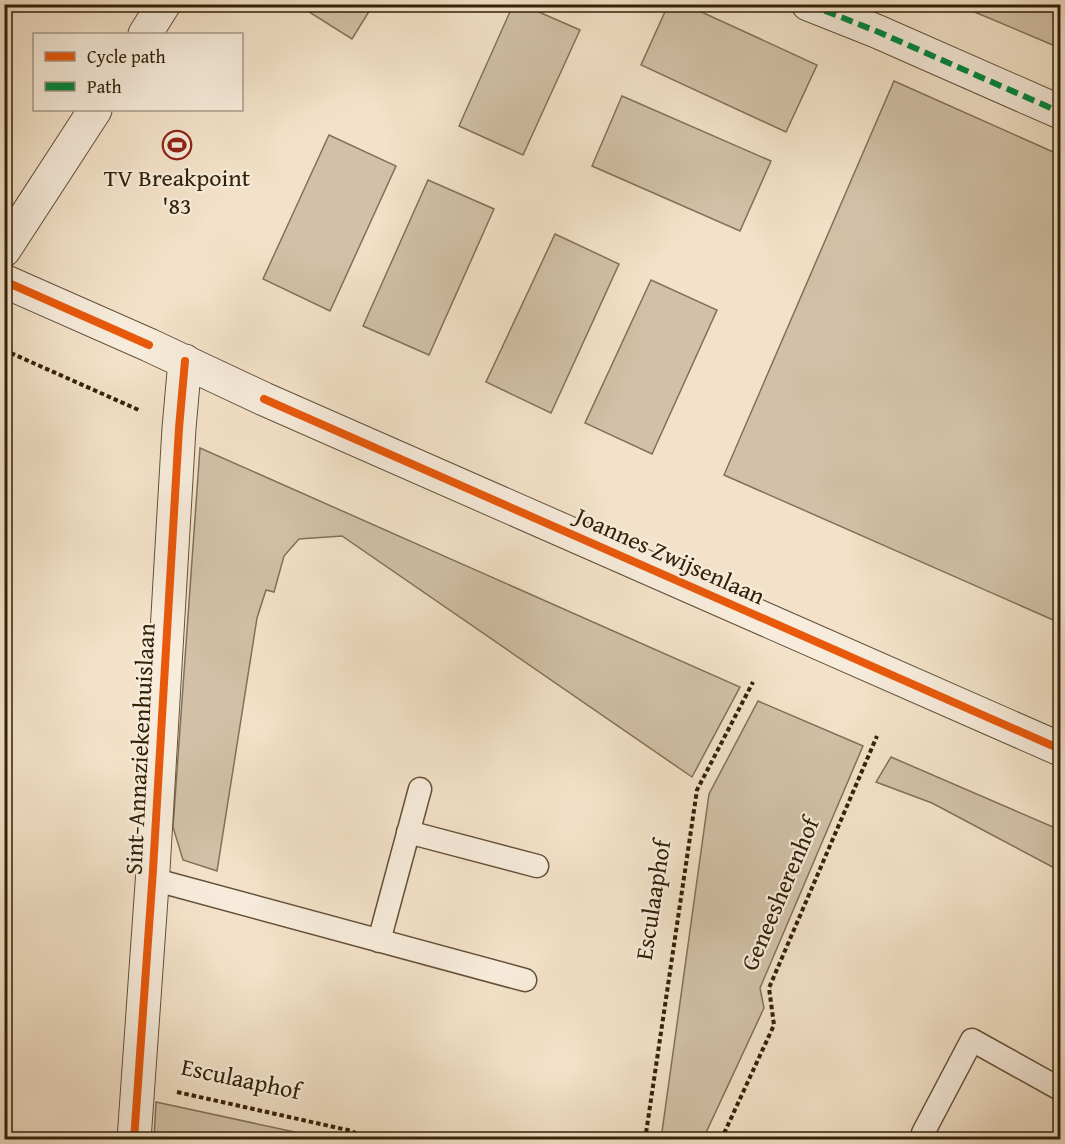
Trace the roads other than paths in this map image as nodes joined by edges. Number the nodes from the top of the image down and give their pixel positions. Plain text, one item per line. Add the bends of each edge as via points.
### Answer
1 (164, 4) edge
2 (808, 4) edge
3 (146, 33) edge
4 (94, 111) edge
5 (1060, 112) edge
6 (4, 250) edge
7 (4, 281) edge
8 (185, 361) junction
9 (1060, 749) edge
10 (420, 789) dead end
11 (408, 832) junction
12 (537, 866) dead end
13 (152, 879) junction
14 (379, 940) junction
15 (525, 980) dead end
16 (1060, 1089) edge
17 (926, 1137) edge
18 (134, 1140) edge

1 - 3 street
2 - 5 street
4 - 6 street
7 - 8 street, Joannes Zwijsenlaan
8 - 9 street, Joannes Zwijsenlaan
8 - 13 street, Sint-Annaziekenhuislaan
10 - 11 lane
11 - 12 lane
11 - 14 lane
13 - 14 lane
13 - 18 street, Sint-Annaziekenhuislaan
14 - 15 lane
16 - 17 lane via 972,1040

